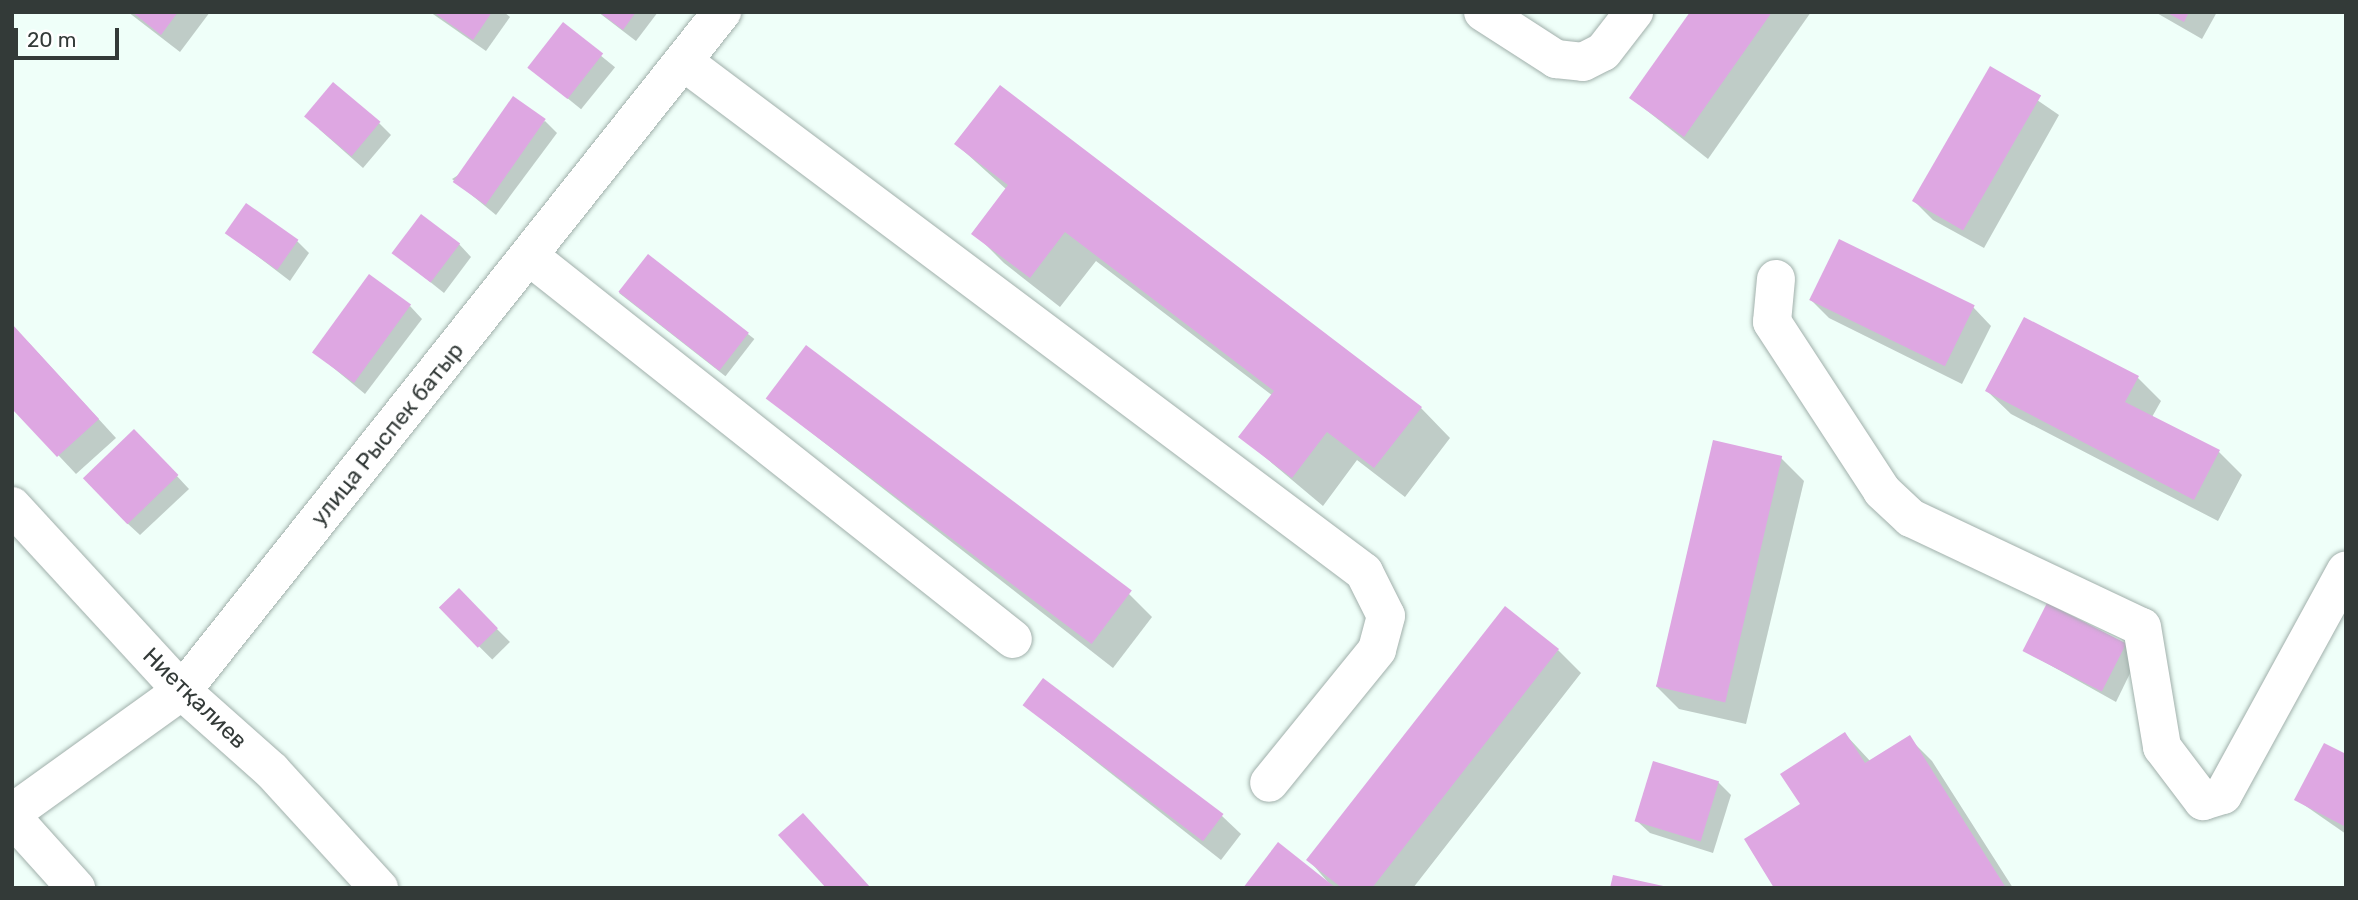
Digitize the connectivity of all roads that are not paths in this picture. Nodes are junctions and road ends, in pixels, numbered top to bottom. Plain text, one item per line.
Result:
1 (722, 12) edge
2 (1483, 12) edge
3 (1634, 12) edge
4 (684, 62) junction
5 (529, 256) junction
6 (1776, 279) dead end
7 (12, 506) edge
8 (2346, 570) edge
9 (1013, 639) dead end
10 (182, 691) junction
11 (1269, 783) dead end
12 (12, 815) edge
13 (76, 888) edge
14 (379, 888) edge

1 - 4 street, улица Рыспек батыр
2 - 3 street
4 - 5 street, улица Рыспек батыр
4 - 11 street
5 - 9 street
5 - 10 street, улица Рыспек батыр
6 - 8 street
7 - 10 street, Ниетқалиев
10 - 12 street, улица Рыспек батыр
10 - 14 street, Ниетқалиев
12 - 13 street

